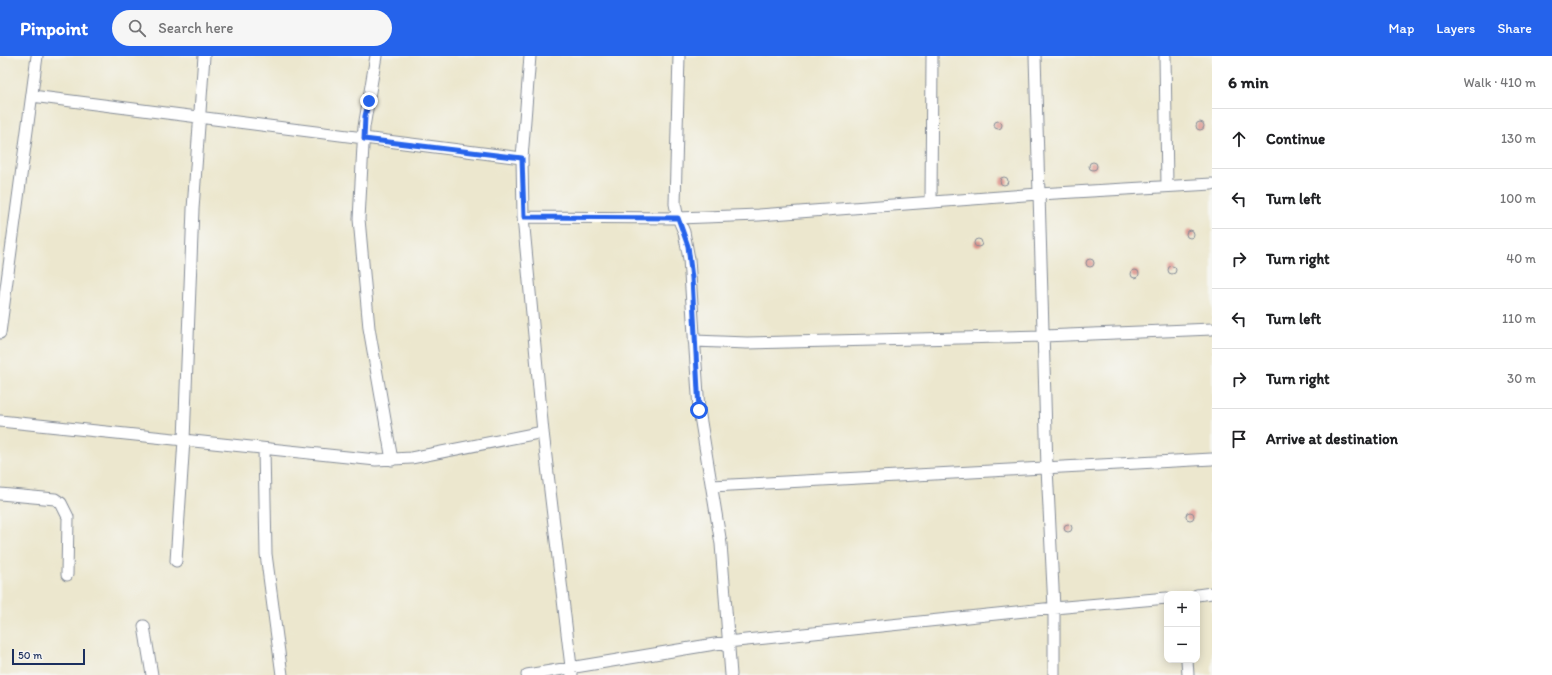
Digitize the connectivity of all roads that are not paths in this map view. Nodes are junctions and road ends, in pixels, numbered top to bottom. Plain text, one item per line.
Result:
1 (37, 56) edge
2 (204, 56) edge
3 (376, 56) edge
4 (530, 56) edge
5 (679, 56) edge
6 (932, 56) edge
7 (1035, 56) edge
8 (1165, 56) edge
9 (32, 96) junction
10 (201, 118) junction
11 (364, 139) junction
12 (522, 158) junction
13 (1212, 184) edge
14 (1167, 186) junction
15 (1039, 194) junction
16 (931, 202) junction
17 (524, 217) junction
18 (678, 218) junction
19 (1212, 329) edge
20 (0, 333) edge
21 (1044, 336) junction
22 (694, 341) junction
23 (0, 421) edge
24 (543, 432) junction
25 (184, 440) junction
26 (264, 448) junction
27 (1212, 459) edge
28 (392, 460) junction
29 (1047, 468) junction
30 (712, 486) junction
31 (0, 494) edge
32 (176, 561) dead end
33 (67, 575) dead end
34 (1212, 593) edge
35 (1200, 595) edge
36 (1164, 598) edge
37 (1054, 608) junction
38 (144, 626) dead end
39 (728, 642) junction
40 (1187, 663) edge
41 (572, 671) edge
42 (152, 675) edge
43 (282, 675) edge
44 (527, 675) edge
45 (731, 675) edge
46 (1054, 675) edge
47 (1188, 675) edge

1 - 9 street
2 - 10 street
3 - 11 street
4 - 12 street
5 - 18 street
6 - 16 street
7 - 15 street
8 - 14 street
9 - 10 street
9 - 20 street
10 - 11 street
10 - 25 street
11 - 12 street
11 - 28 street
12 - 17 street
13 - 14 street
14 - 15 street
15 - 16 street
15 - 21 street
16 - 18 street
17 - 18 street
17 - 24 street
18 - 22 street
19 - 21 street
21 - 22 street
21 - 29 street
22 - 30 street
23 - 25 street
24 - 28 street
24 - 41 street
25 - 26 street
25 - 32 street
26 - 28 street
26 - 43 street
27 - 29 street
29 - 30 street
29 - 37 street
30 - 39 street
31 - 33 street
34 - 35 street
36 - 37 street
37 - 39 street
37 - 46 street
38 - 42 street
39 - 41 street
39 - 45 street
40 - 47 street
41 - 44 street

